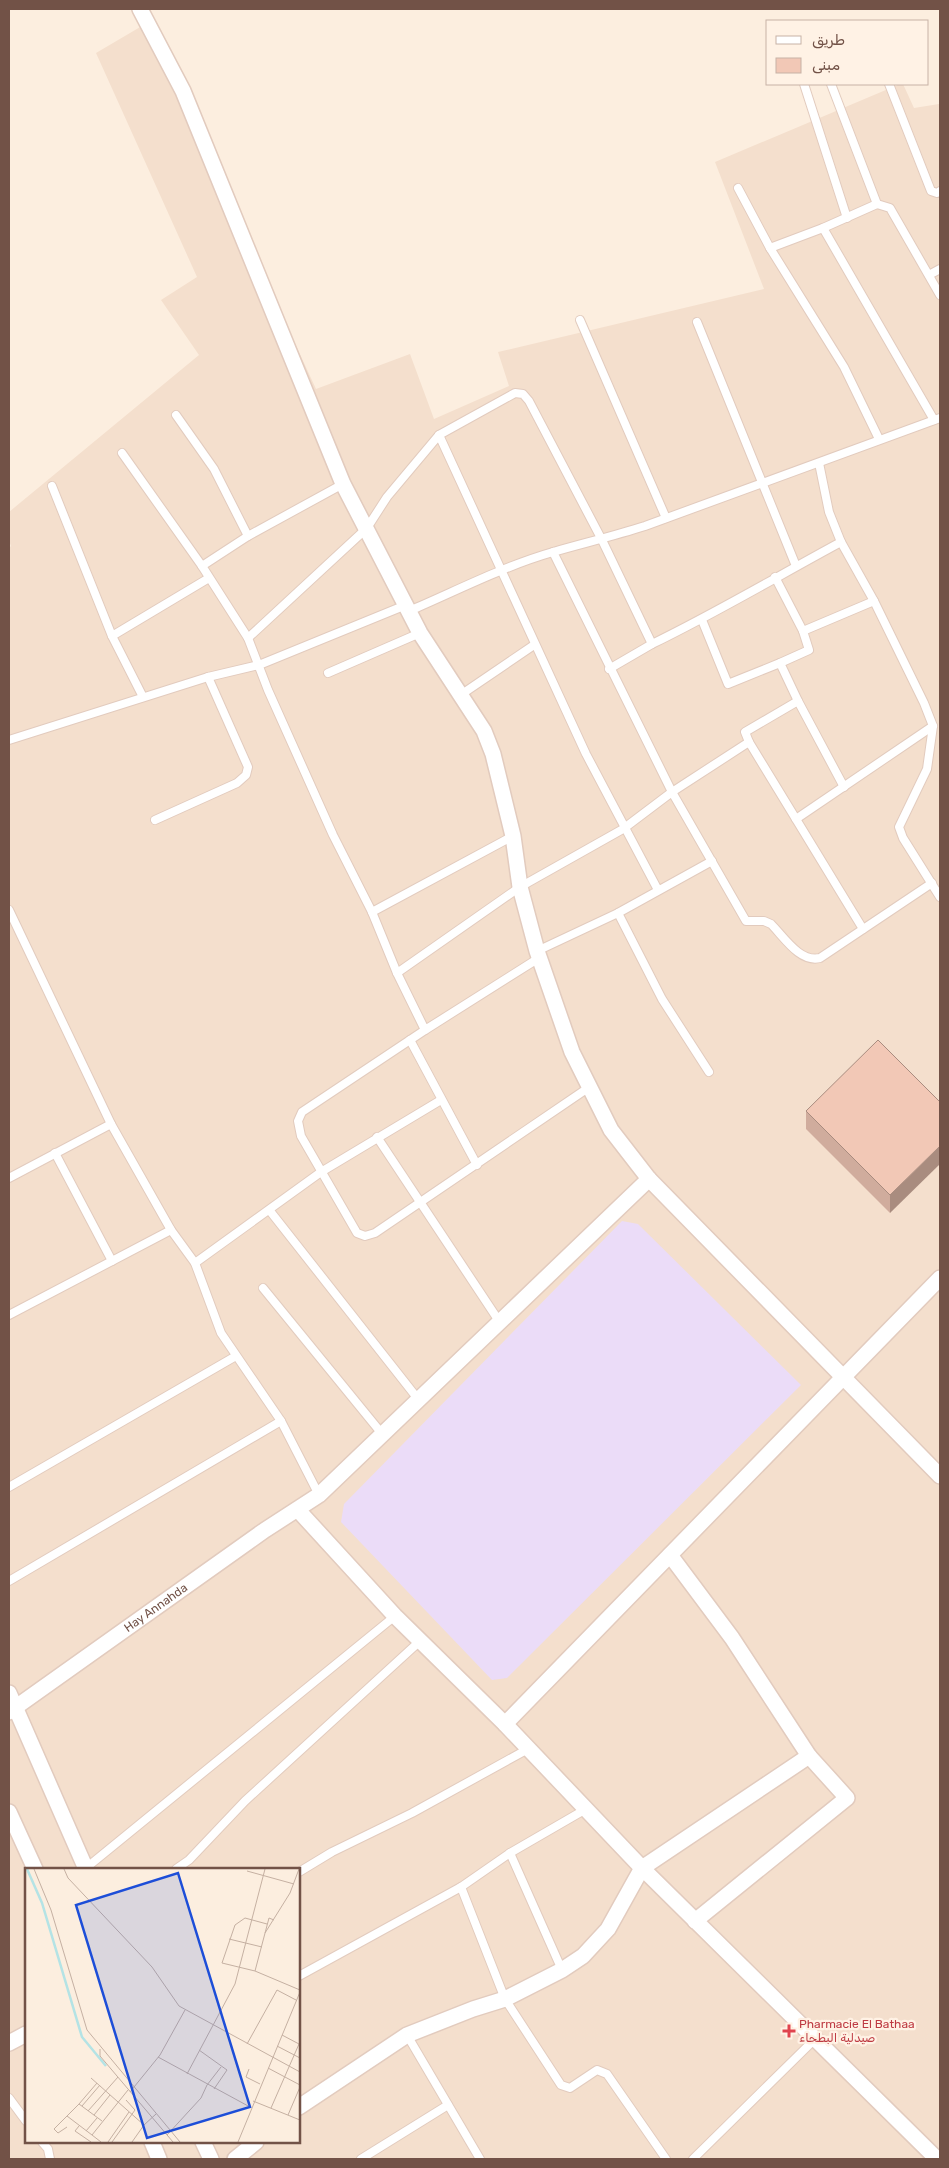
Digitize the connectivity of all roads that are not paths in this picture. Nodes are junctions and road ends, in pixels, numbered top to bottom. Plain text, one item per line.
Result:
1 (140, 9) edge
2 (804, 85) edge
3 (830, 85) edge
4 (889, 85) edge
5 (738, 188) dead end
6 (940, 191) edge
7 (878, 204) junction
8 (848, 218) junction
9 (823, 228) junction
10 (770, 248) junction
11 (940, 269) edge
12 (929, 276) junction
13 (940, 296) edge
14 (580, 320) dead end
15 (698, 322) dead end
16 (176, 416) dead end
17 (937, 419) edge
18 (438, 435) junction
19 (879, 439) junction
20 (122, 453) dead end
21 (819, 463) junction
22 (343, 484) junction
23 (762, 485) junction
24 (52, 486) dead end
25 (666, 518) junction
26 (367, 528) junction
27 (248, 536) junction
28 (602, 540) junction
29 (841, 542) junction
30 (553, 552) junction
31 (202, 566) junction
32 (796, 566) junction
33 (501, 571) junction
34 (775, 577) junction
35 (209, 578) junction
36 (874, 601) junction
37 (408, 608) junction
38 (702, 620) junction
39 (803, 631) junction
40 (420, 633) junction
41 (112, 636) junction
42 (248, 638) junction
43 (652, 644) junction
44 (534, 645) junction
45 (780, 663) junction
46 (259, 665) junction
47 (609, 669) junction
48 (328, 673) dead end
49 (208, 677) junction
50 (462, 694) junction
51 (143, 697) junction
52 (798, 701) junction
53 (933, 726) junction
54 (9, 740) edge
55 (749, 742) junction
56 (844, 788) junction
57 (672, 792) junction
58 (796, 819) junction
59 (155, 820) dead end
60 (624, 829) junction
61 (513, 836) junction
62 (712, 861) junction
63 (932, 883) junction
64 (520, 887) junction
65 (658, 890) junction
66 (940, 897) edge
67 (9, 910) edge
68 (372, 912) junction
69 (618, 913) junction
70 (863, 929) junction
71 (538, 954) junction
72 (397, 973) junction
73 (425, 1030) junction
74 (410, 1040) junction
75 (709, 1072) dead end
76 (588, 1088) junction
77 (441, 1100) junction
78 (111, 1124) junction
79 (376, 1137) junction
80 (55, 1153) junction
81 (477, 1165) junction
82 (321, 1172) junction
83 (9, 1178) edge
84 (649, 1178) junction
85 (420, 1202) junction
86 (270, 1211) junction
87 (172, 1230) junction
88 (112, 1260) junction
89 (195, 1263) junction
90 (940, 1278) edge
91 (263, 1288) dead end
92 (9, 1315) edge
93 (499, 1320) junction
94 (236, 1356) junction
95 (843, 1378) junction
96 (418, 1399) junction
97 (281, 1421) junction
98 (383, 1435) junction
99 (940, 1476) edge
100 (9, 1487) edge
101 (319, 1495) junction
102 (298, 1510) junction
103 (670, 1555) junction
104 (9, 1581) edge
105 (395, 1616) junction
106 (420, 1641) junction
107 (9, 1693) edge
108 (12, 1710) edge
109 (505, 1724) junction
110 (528, 1749) junction
111 (809, 1756) junction
112 (586, 1809) junction
113 (9, 1812) edge
114 (510, 1854) junction
115 (35, 1868) edge
116 (86, 1868) edge
117 (177, 1868) edge
118 (642, 1868) junction
119 (300, 1871) edge
120 (460, 1886) junction
121 (695, 1921) junction
122 (562, 1970) junction
123 (300, 1975) edge
124 (505, 1999) junction
125 (25, 2035) edge
126 (407, 2035) junction
127 (816, 2039) junction
128 (9, 2043) edge
129 (9, 2098) edge
130 (448, 2105) junction
131 (300, 2106) edge
132 (25, 2120) edge
133 (43, 2143) edge
134 (152, 2143) edge
135 (203, 2143) edge
136 (255, 2143) edge
137 (50, 2159) edge
138 (159, 2159) edge
139 (211, 2159) edge
140 (235, 2159) edge
141 (361, 2159) edge
142 (480, 2159) edge
143 (666, 2159) edge
144 (693, 2159) edge
145 (937, 2159) edge

1 - 22 street
2 - 8 lane
3 - 7 lane
4 - 6 lane
5 - 10 lane
7 - 8 lane
7 - 12 lane
8 - 9 lane
9 - 10 lane
9 - 17 lane
10 - 19 lane
11 - 12 lane
12 - 13 lane
14 - 25 lane
15 - 23 lane
16 - 27 lane
17 - 19 lane
18 - 26 lane
18 - 28 lane
18 - 33 lane
19 - 21 lane
20 - 31 lane
21 - 23 lane
21 - 29 lane
22 - 26 street
22 - 27 lane
23 - 25 lane
23 - 32 lane
24 - 41 lane
25 - 28 lane
26 - 37 street
26 - 42 lane
27 - 31 lane
28 - 30 lane
28 - 43 lane
29 - 32 lane
29 - 36 lane
30 - 33 lane
30 - 47 lane
31 - 35 lane
32 - 34 lane
33 - 37 lane
33 - 44 lane
34 - 38 lane
34 - 39 lane
35 - 41 lane
35 - 42 lane
36 - 39 lane
36 - 53 lane
37 - 40 street
37 - 46 lane
38 - 43 lane
38 - 45 lane
39 - 45 lane
40 - 48 lane
40 - 50 street
41 - 51 lane
42 - 46 lane
43 - 47 lane
44 - 50 lane
44 - 60 lane
45 - 52 lane
46 - 49 lane
46 - 68 lane
47 - 57 lane
49 - 51 lane
49 - 59 lane
50 - 61 street
51 - 54 lane
52 - 55 lane
52 - 56 lane
53 - 56 lane
53 - 63 lane
55 - 57 lane
55 - 58 lane
56 - 58 lane
57 - 60 lane
57 - 62 lane
58 - 70 lane
60 - 64 lane
60 - 65 lane
61 - 64 street
61 - 68 lane
62 - 65 lane
62 - 70 lane
63 - 66 lane
63 - 70 lane
64 - 71 street
64 - 72 lane
65 - 69 lane
67 - 78 lane
68 - 72 lane
69 - 71 lane
69 - 75 lane
71 - 73 lane
71 - 76 street
72 - 73 lane
73 - 74 lane
74 - 77 lane
74 - 82 lane
76 - 81 lane
76 - 84 street
77 - 79 lane
77 - 81 lane
78 - 80 lane
78 - 87 lane
79 - 82 lane
79 - 85 lane
80 - 83 lane
80 - 88 lane
81 - 85 lane
82 - 85 lane
82 - 86 lane
84 - 93 street, Hay Annahda
84 - 95 street
85 - 93 lane
86 - 89 lane
86 - 96 lane
87 - 88 lane
87 - 89 lane
88 - 92 lane
89 - 94 lane
90 - 95 street
91 - 98 lane
93 - 96 street, Hay Annahda
94 - 97 lane
94 - 100 lane
95 - 99 street
95 - 103 street
96 - 98 street, Hay Annahda
97 - 101 lane
97 - 104 lane
98 - 101 street, Hay Annahda
101 - 102 street, Hay Annahda
102 - 105 street
102 - 108 street, Hay Annahda
103 - 109 street
103 - 111 street
105 - 106 street
105 - 116 lane
106 - 109 street
106 - 117 lane
107 - 108 street
108 - 116 street
109 - 110 street
110 - 112 street
110 - 119 lane
111 - 118 street
111 - 121 street
112 - 114 lane
112 - 118 street
113 - 115 street
114 - 120 lane
114 - 122 lane
118 - 121 street
118 - 122 street
120 - 123 lane
120 - 124 lane
121 - 127 street
122 - 124 street
124 - 126 street
124 - 143 lane
125 - 128 street
126 - 130 lane
126 - 131 street
127 - 144 lane
127 - 145 street
129 - 132 lane
130 - 141 lane
130 - 142 lane
133 - 137 lane
134 - 138 street
135 - 139 street
136 - 140 street

